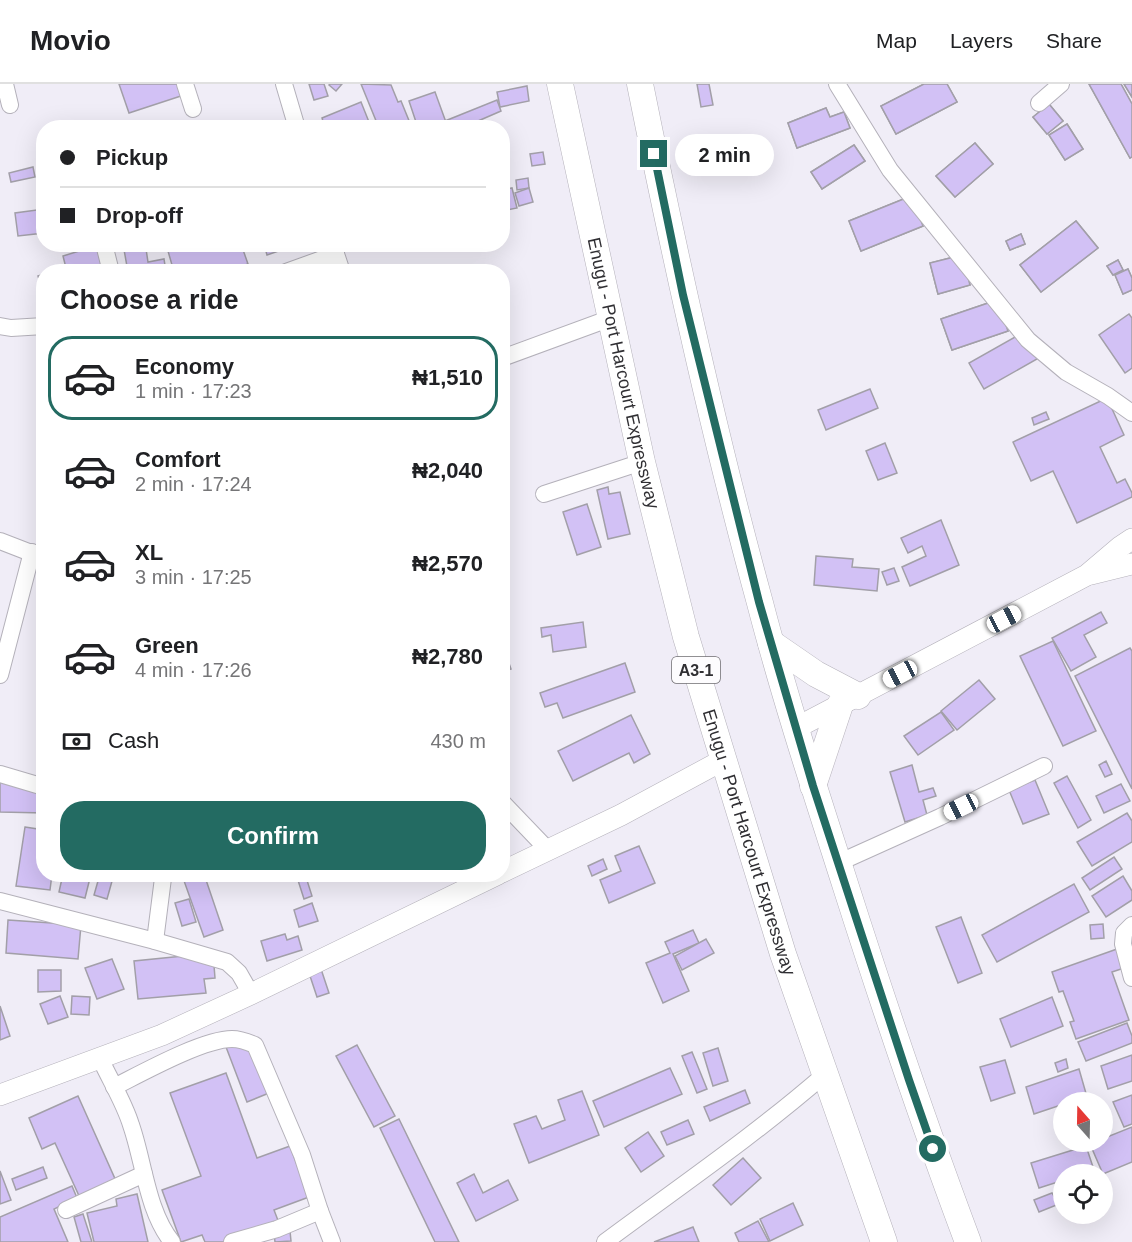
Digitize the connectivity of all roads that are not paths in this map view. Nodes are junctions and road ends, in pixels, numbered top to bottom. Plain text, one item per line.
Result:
1 (6, 84) edge
2 (186, 84) edge
3 (284, 84) edge
4 (560, 84) edge
5 (640, 84) edge
6 (837, 84) edge
7 (1061, 84) edge
8 (1039, 103) dead end
9 (10, 105) dead end
10 (193, 109) dead end
11 (295, 120) edge
12 (328, 252) edge
13 (303, 264) edge
14 (611, 318) junction
15 (0, 326) edge
16 (36, 326) edge
17 (510, 355) edge
18 (1132, 413) edge
19 (642, 462) junction
20 (544, 494) dead end
21 (1132, 539) edge
22 (0, 541) edge
23 (36, 554) edge
24 (36, 561) edge
25 (1132, 564) edge
26 (1087, 575) junction
27 (771, 643) junction
28 (0, 675) edge
29 (849, 701) junction
30 (796, 728) junction
31 (723, 760) junction
32 (1044, 766) dead end
33 (0, 774) edge
34 (36, 785) edge
35 (813, 786) junction
36 (510, 810) edge
37 (548, 849) junction
38 (838, 863) junction
39 (510, 868) edge
40 (162, 882) edge
41 (482, 882) edge
42 (0, 901) edge
43 (1132, 925) edge
44 (155, 941) junction
45 (1132, 978) edge
46 (251, 994) junction
47 (100, 1058) junction
48 (824, 1075) junction
49 (114, 1087) junction
50 (0, 1095) edge
51 (144, 1173) junction
52 (66, 1210) dead end
53 (320, 1211) junction
54 (172, 1242) edge
55 (232, 1242) edge
56 (332, 1242) edge
57 (605, 1242) edge
58 (884, 1242) edge
59 (968, 1242) edge

1 - 9 street
2 - 10 street
3 - 11 street
4 - 14 highway, Enugu - Port Harcourt Expressway / A3-1
5 - 27 highway
6 - 18 street
7 - 8 street
12 - 13 street
14 - 17 street
14 - 19 highway, Enugu - Port Harcourt Expressway / A3-1
15 - 16 street
19 - 20 street
19 - 31 highway, Enugu - Port Harcourt Expressway / A3-1
21 - 26 main road
22 - 23 street
24 - 28 street
25 - 26 main road
26 - 29 main road
27 - 29 highway
27 - 30 highway
29 - 30 main road
29 - 35 highway
30 - 35 highway
31 - 37 main road
31 - 48 highway, Enugu - Port Harcourt Expressway / A3-1
32 - 38 street
33 - 34 street
35 - 38 highway
36 - 37 street
37 - 39 main road
38 - 59 highway
40 - 44 street
41 - 46 main road
42 - 44 street
43 - 45 street
44 - 46 street
46 - 47 main road
47 - 49 street
47 - 50 main road
48 - 57 street
48 - 58 highway, Enugu - Port Harcourt Expressway / A3-1
49 - 51 street
49 - 53 street
51 - 52 street
51 - 54 street
53 - 55 street
53 - 56 street

